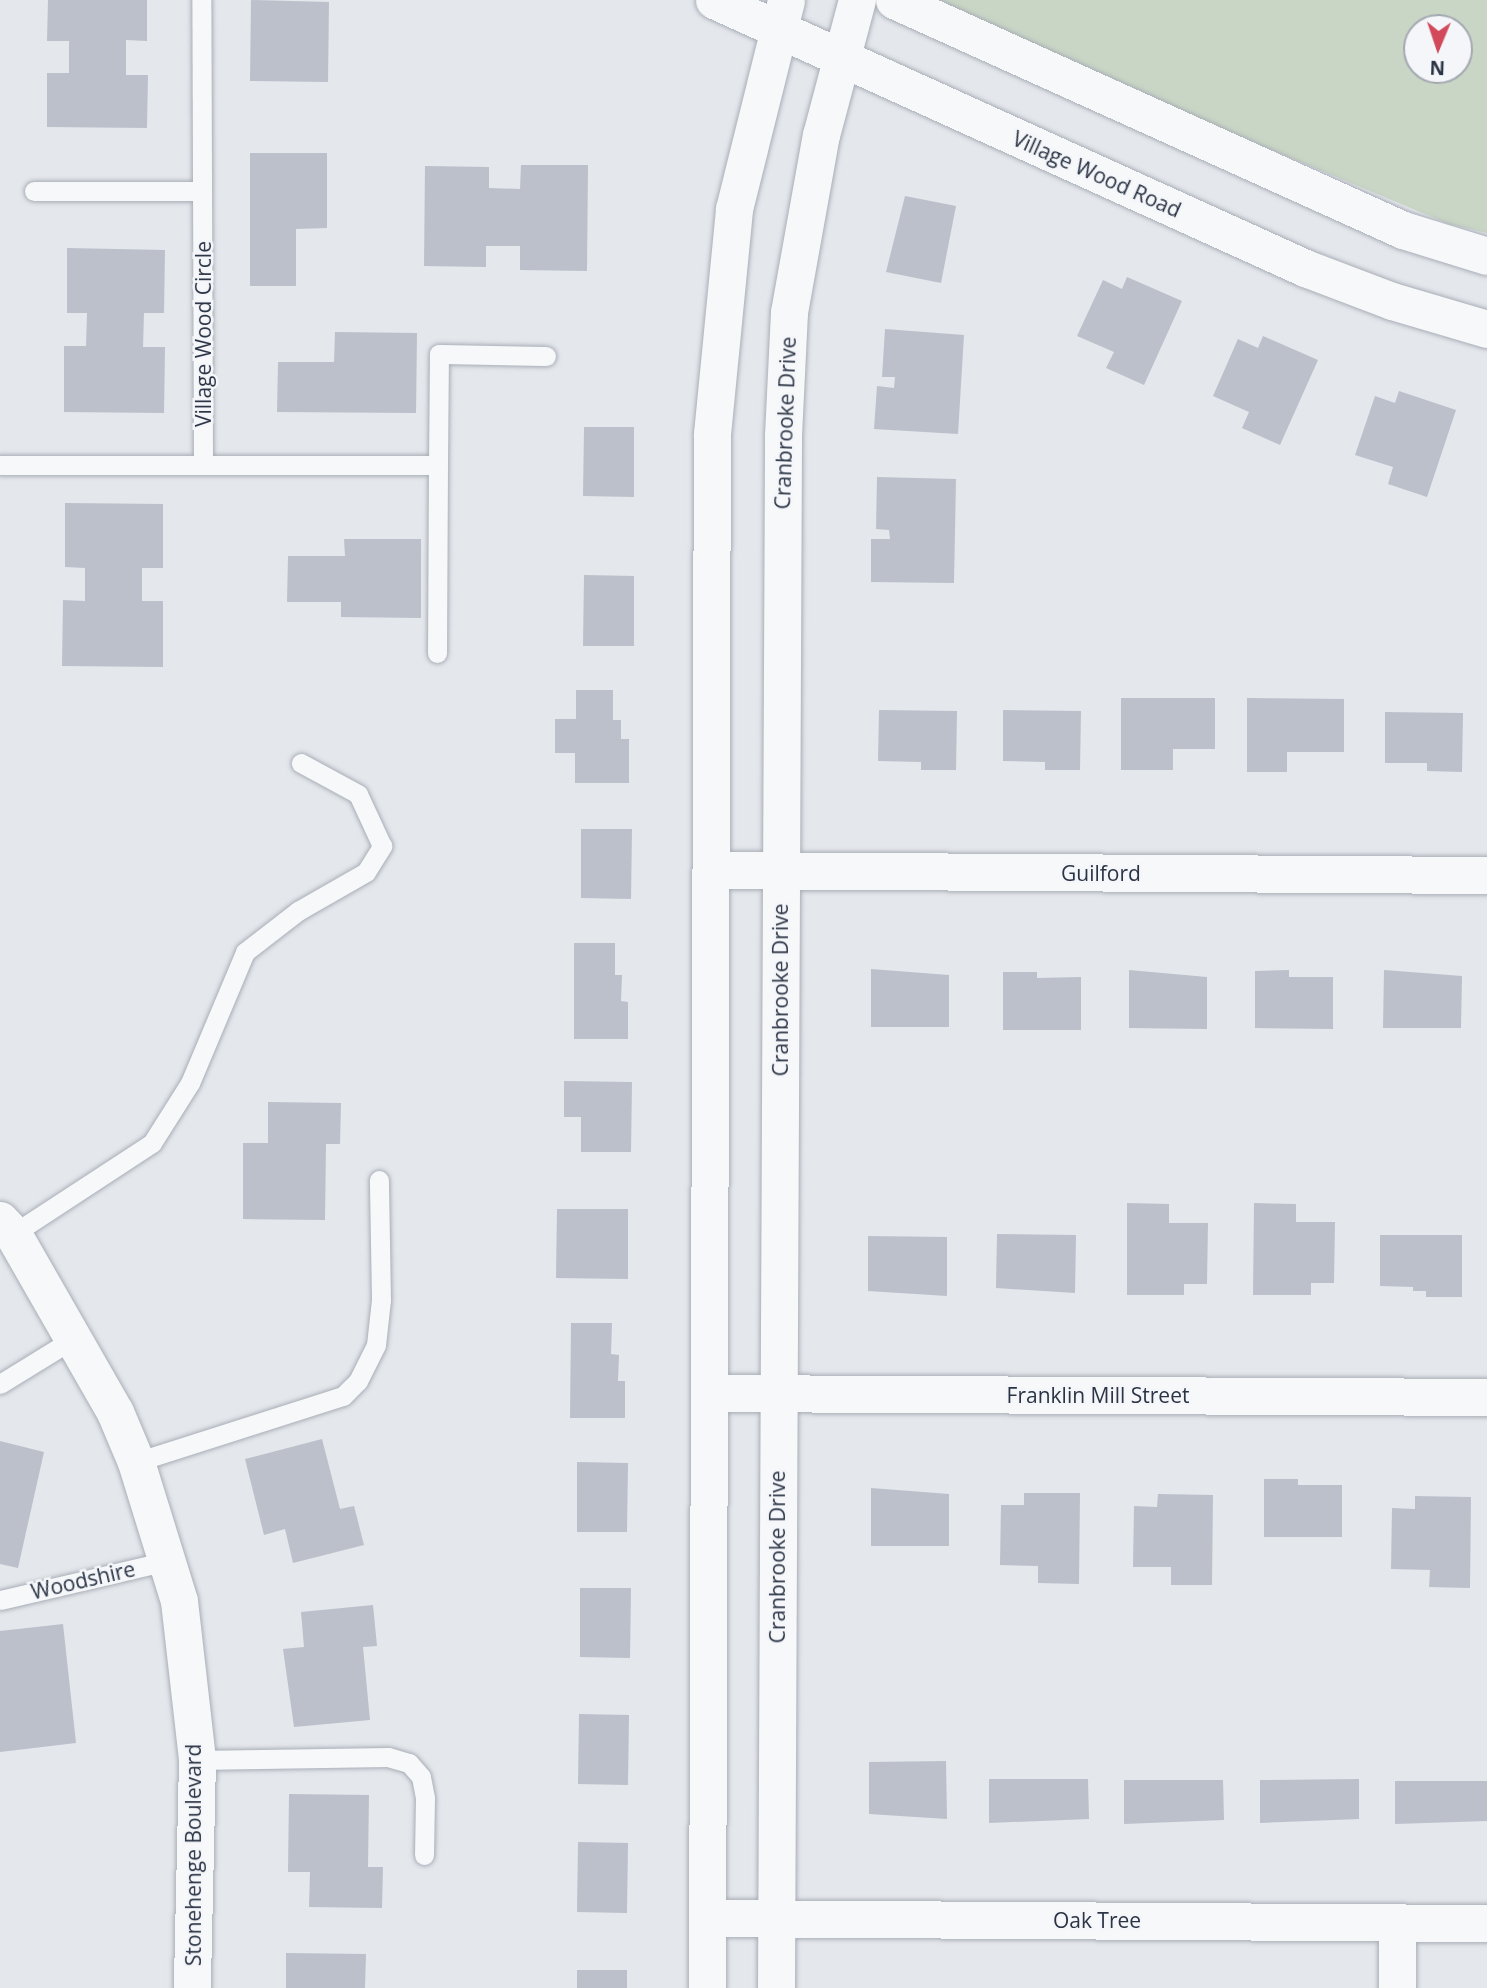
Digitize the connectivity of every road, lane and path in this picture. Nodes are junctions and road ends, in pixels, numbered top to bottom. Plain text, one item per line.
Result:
1 (201, 0) edge
2 (714, 0) edge
3 (857, 0) edge
4 (894, 0) edge
5 (782, 15) edge
6 (839, 56) junction
7 (34, 191) dead end
8 (202, 191) junction
9 (1487, 256) edge
10 (1487, 329) edge
11 (546, 356) dead end
12 (0, 465) edge
13 (203, 465) junction
14 (438, 465) junction
15 (437, 653) dead end
16 (301, 763) dead end
17 (714, 870) junction
18 (781, 870) junction
19 (1487, 875) edge
20 (379, 1180) dead end
21 (6, 1227) edge
22 (73, 1339) junction
23 (0, 1384) edge
24 (710, 1393) junction
25 (778, 1393) junction
26 (1487, 1396) edge
27 (136, 1462) junction
28 (167, 1561) junction
29 (0, 1600) edge
30 (197, 1760) junction
31 (424, 1855) dead end
32 (776, 1917) junction
33 (707, 1918) junction
34 (1397, 1922) junction
35 (1487, 1923) edge
36 (192, 1988) edge
37 (707, 1988) edge
38 (776, 1988) edge
39 (1397, 1988) edge

1 - 8 lane, Village Wood Circle
2 - 5 street, Village Wood Road
3 - 6 street, Cranbrooke Drive
4 - 9 street
5 - 6 street, Village Wood Road
5 - 17 street
6 - 10 street, Village Wood Road
6 - 18 street, Cranbrooke Drive
7 - 8 lane
8 - 13 lane, Village Wood Circle
11 - 14 lane
12 - 13 lane
13 - 14 lane
14 - 15 lane
16 - 21 lane
17 - 18 street, Guilford
17 - 24 street
18 - 19 street, Guilford
18 - 25 street, Cranbrooke Drive
20 - 27 lane
21 - 22 street, Stonehenge Boulevard
22 - 23 lane
22 - 27 street, Stonehenge Boulevard
24 - 25 street, Franklin Mill Street
24 - 33 street
25 - 26 street, Franklin Mill Street
25 - 32 street, Cranbrooke Drive
27 - 28 street, Stonehenge Boulevard
28 - 29 lane, Woodshire
28 - 30 street, Stonehenge Boulevard
30 - 31 lane
30 - 36 street, Stonehenge Boulevard
32 - 33 street, Oak Tree
32 - 34 street, Oak Tree
32 - 38 street, Cranbrooke Drive
33 - 37 street
34 - 35 street, Oak Tree
34 - 39 street

